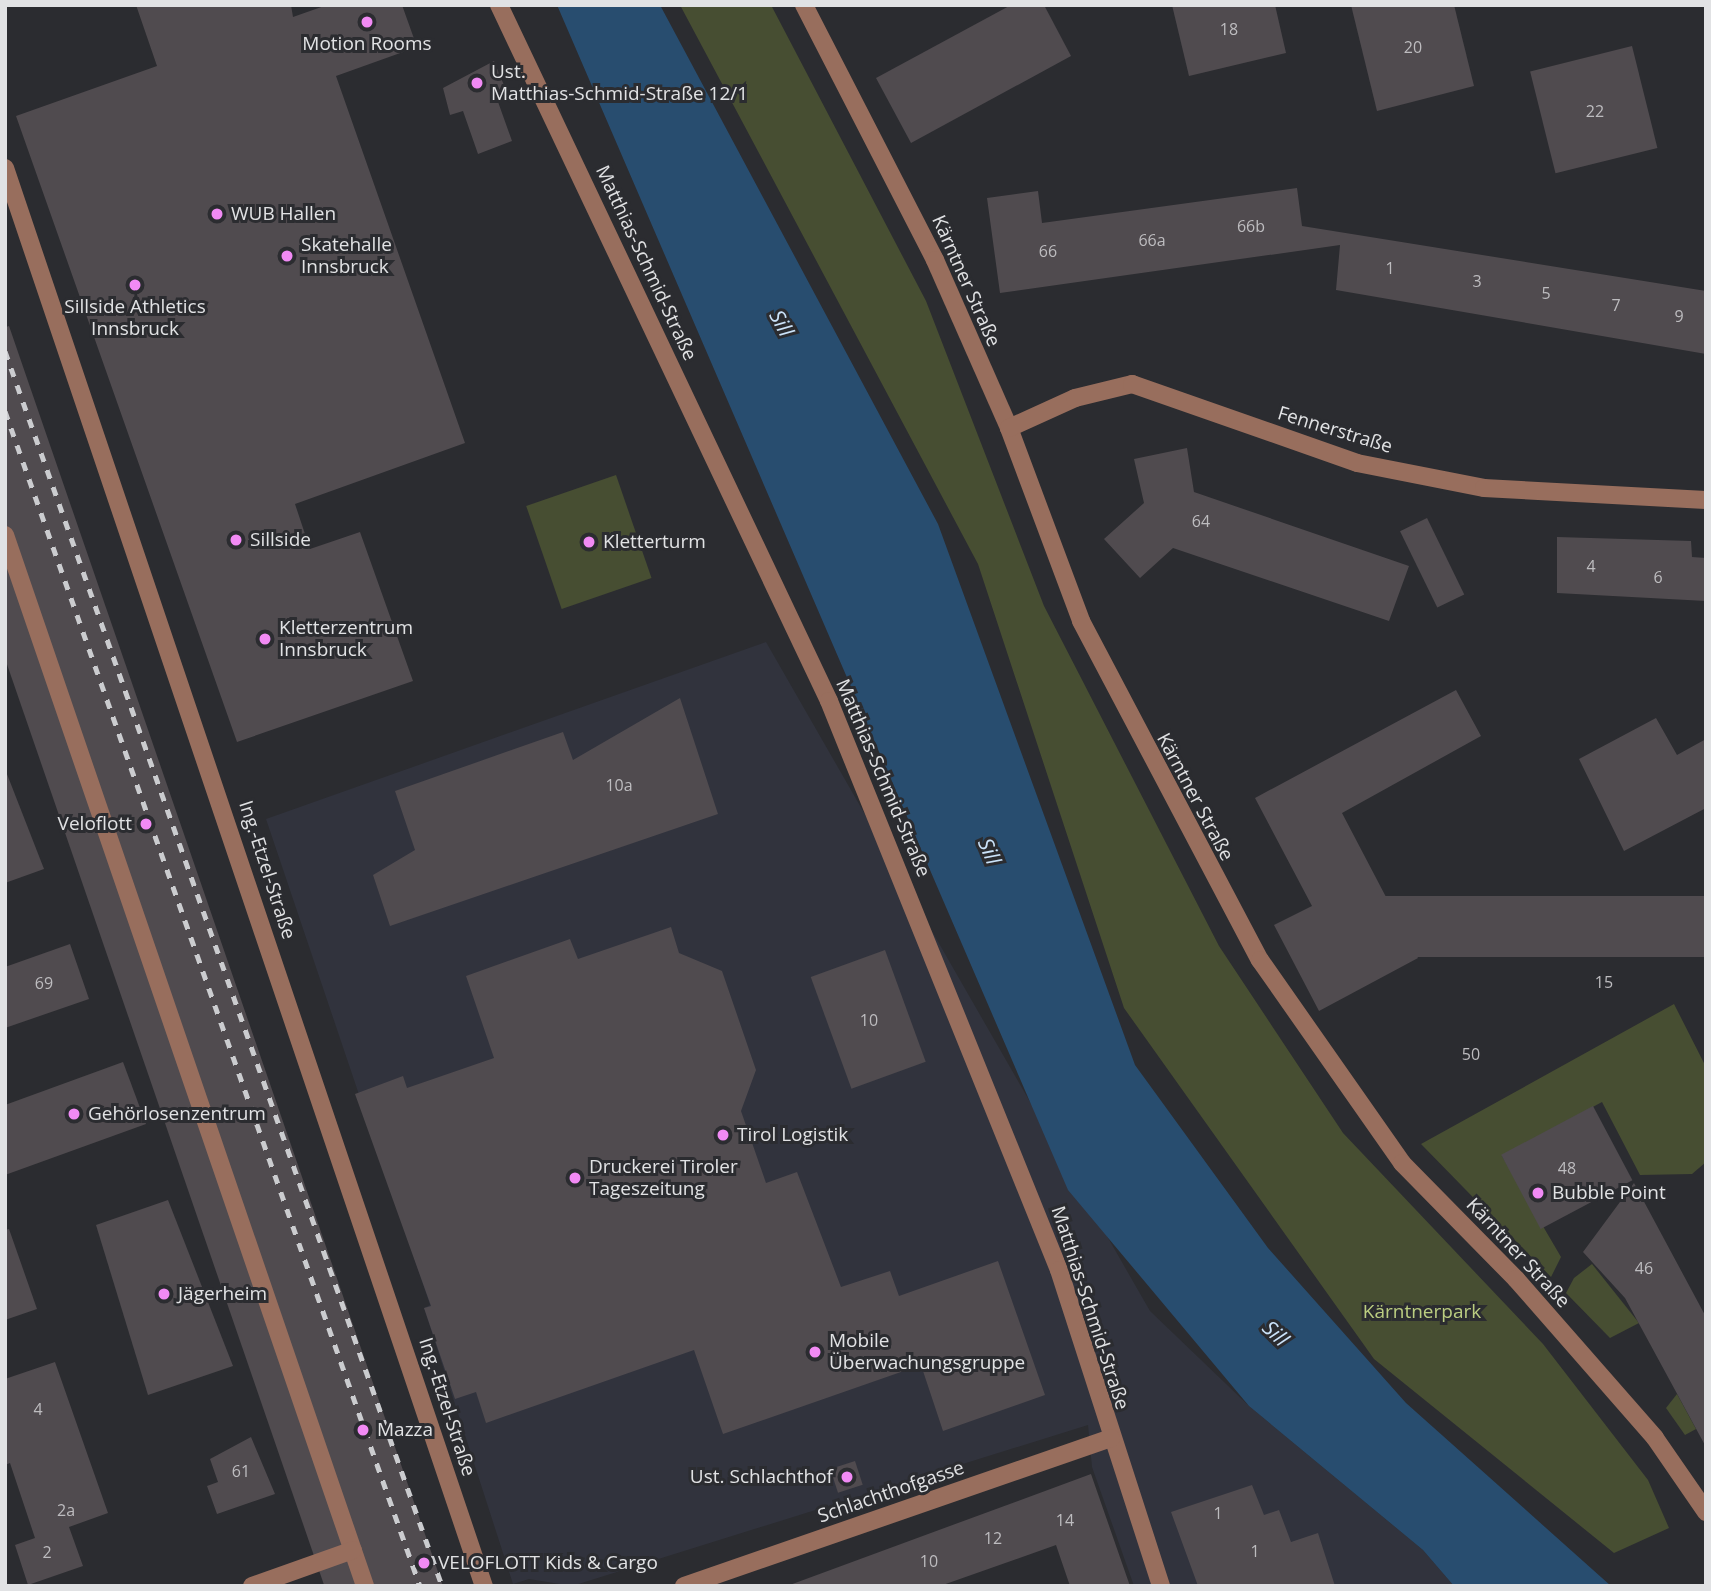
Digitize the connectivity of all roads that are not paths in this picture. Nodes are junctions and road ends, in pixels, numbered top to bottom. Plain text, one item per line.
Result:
1 (804, 5) edge
2 (502, 9) edge
3 (5, 168) edge
4 (1009, 428) junction
5 (1706, 500) edge
6 (5, 535) edge
7 (1111, 1438) junction
8 (1706, 1512) edge
9 (353, 1550) junction
10 (252, 1586) edge
11 (365, 1586) edge
12 (484, 1586) edge
13 (684, 1586) edge
14 (1161, 1586) edge

1 - 4 street, Kärntner Straße
2 - 7 street, Matthias-Schmid-Straße
3 - 12 street, Ing.-Etzel-Straße
4 - 5 street, Fennerstraße
4 - 8 street, Kärntner Straße
6 - 9 street
7 - 13 street, Schlachthofgasse
7 - 14 street, Matthias-Schmid-Straße
9 - 10 street
9 - 11 street

